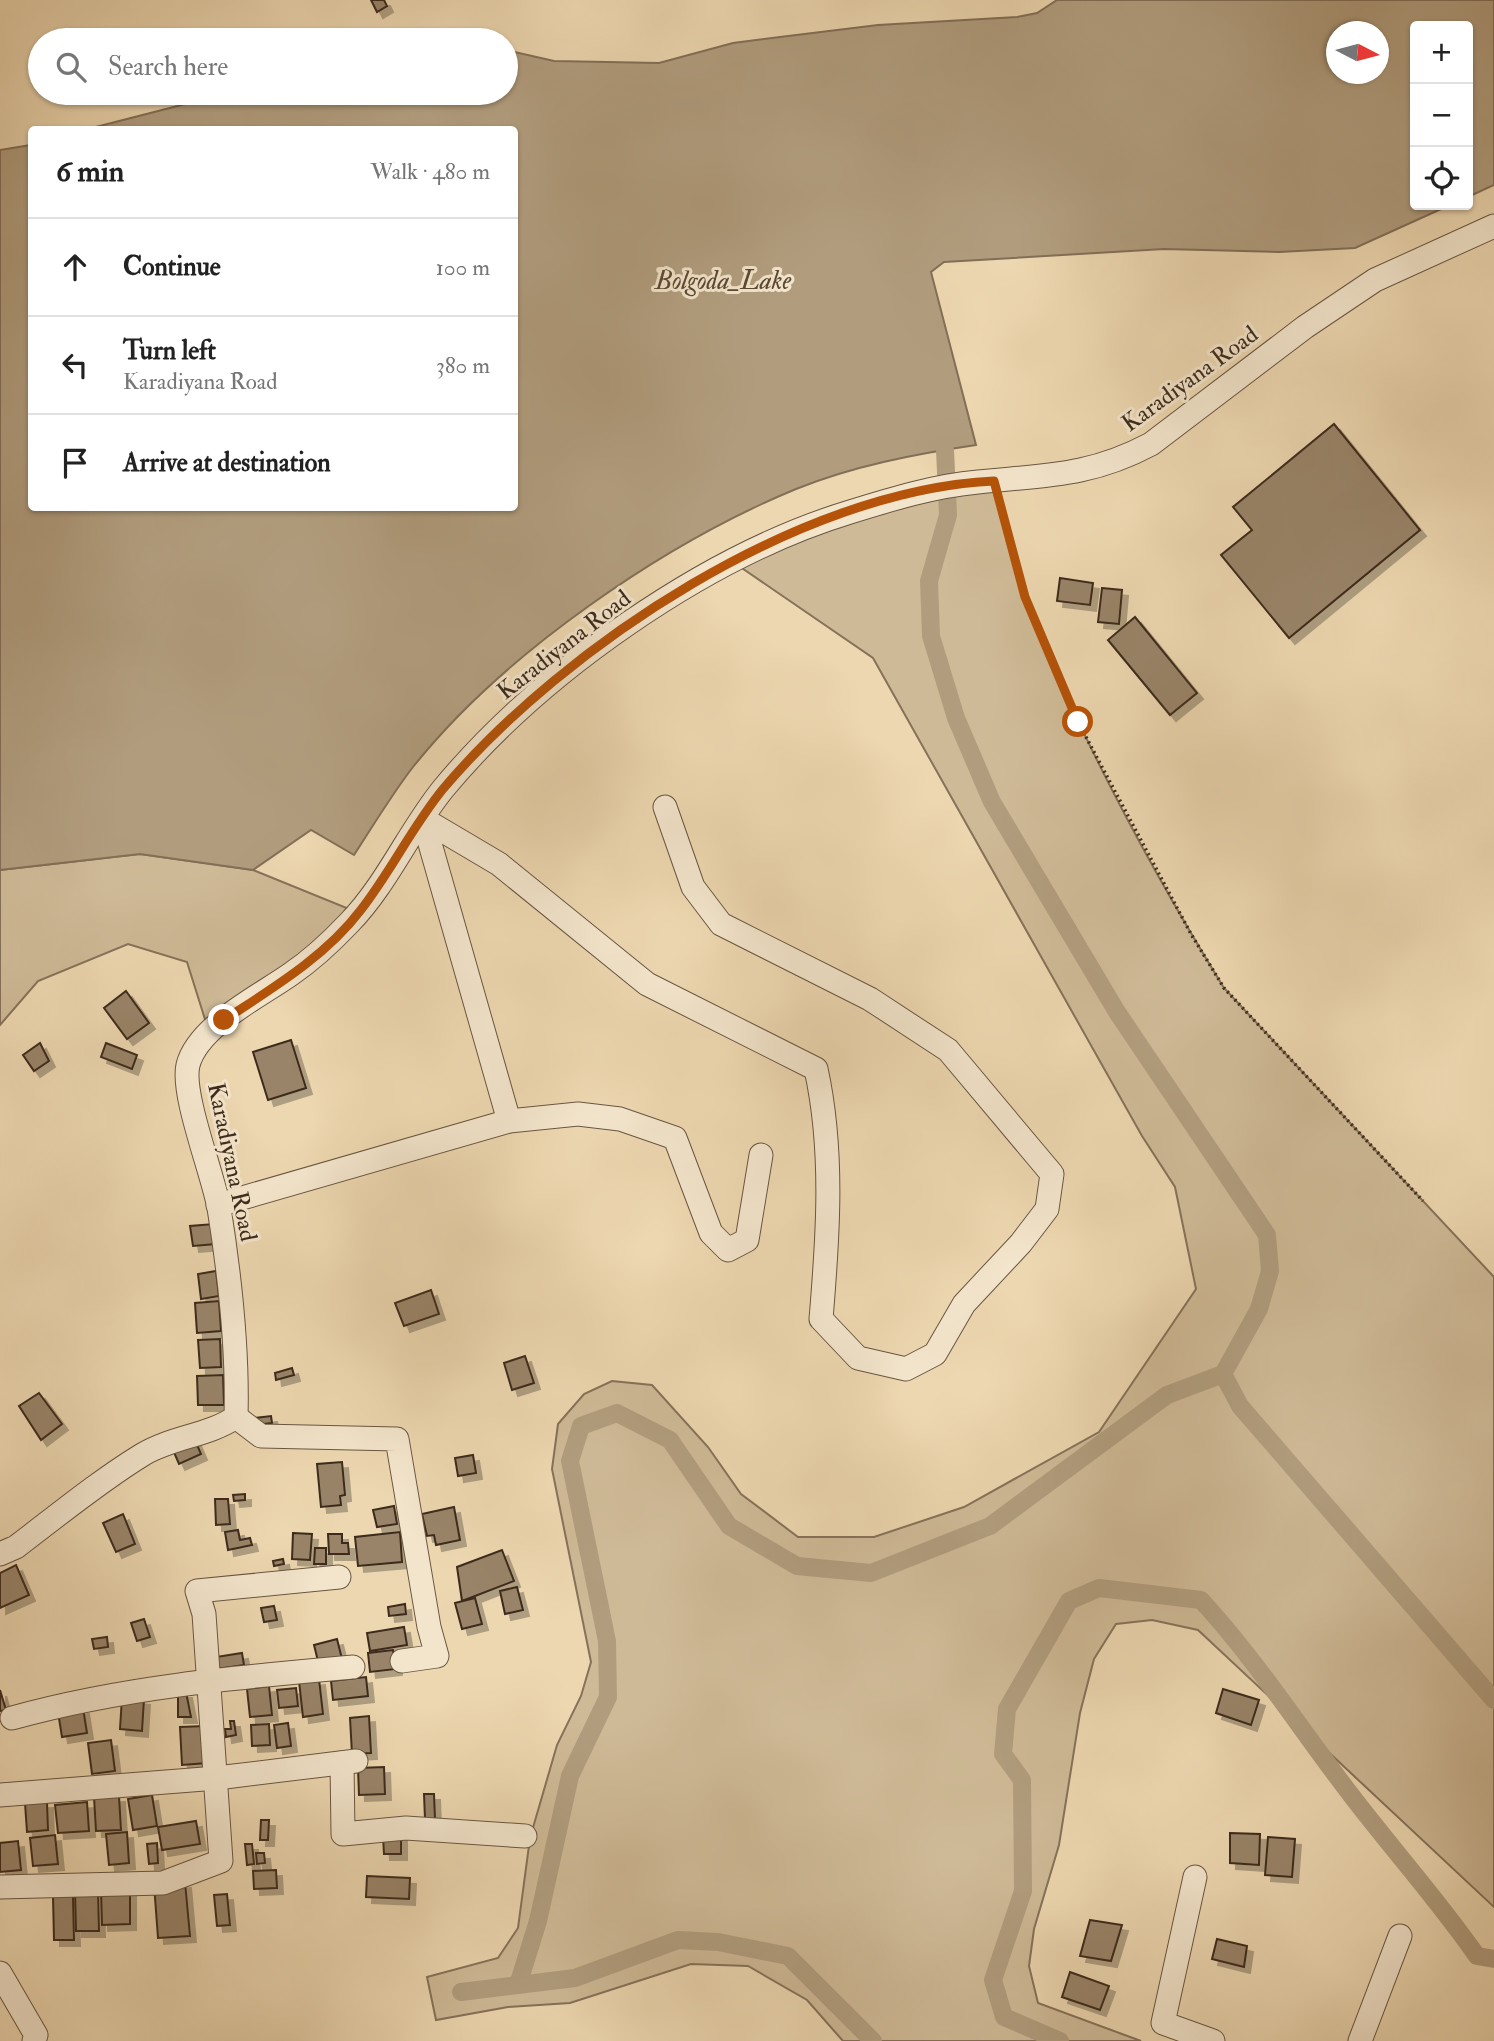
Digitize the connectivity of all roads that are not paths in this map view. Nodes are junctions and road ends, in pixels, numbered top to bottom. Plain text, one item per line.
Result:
1 (1494, 226) edge
2 (665, 807) dead end
3 (423, 819) junction
4 (509, 1121) junction
5 (761, 1155) dead end
6 (218, 1205) junction
7 (236, 1417) junction
8 (0, 1554) edge
9 (339, 1577) dead end
10 (402, 1661) dead end
11 (353, 1667) dead end
12 (209, 1680) junction
13 (12, 1718) dead end
14 (217, 1778) junction
15 (0, 1795) edge
16 (525, 1836) dead end
17 (1195, 1877) dead end
18 (0, 1887) edge
19 (1399, 1936) dead end
20 (0, 1973) edge
21 (34, 2041) edge
22 (1213, 2041) edge
23 (1360, 2041) edge

1 - 3 street, Karadiyana Road
2 - 3 street
3 - 4 street
3 - 6 street, Karadiyana Road
4 - 5 street
4 - 6 street
6 - 7 street, Karadiyana Road
7 - 8 street
7 - 10 street
9 - 12 street
11 - 12 street
12 - 13 street
12 - 14 street
14 - 15 street
14 - 16 street
14 - 18 street
17 - 22 street
19 - 23 street
20 - 21 street

